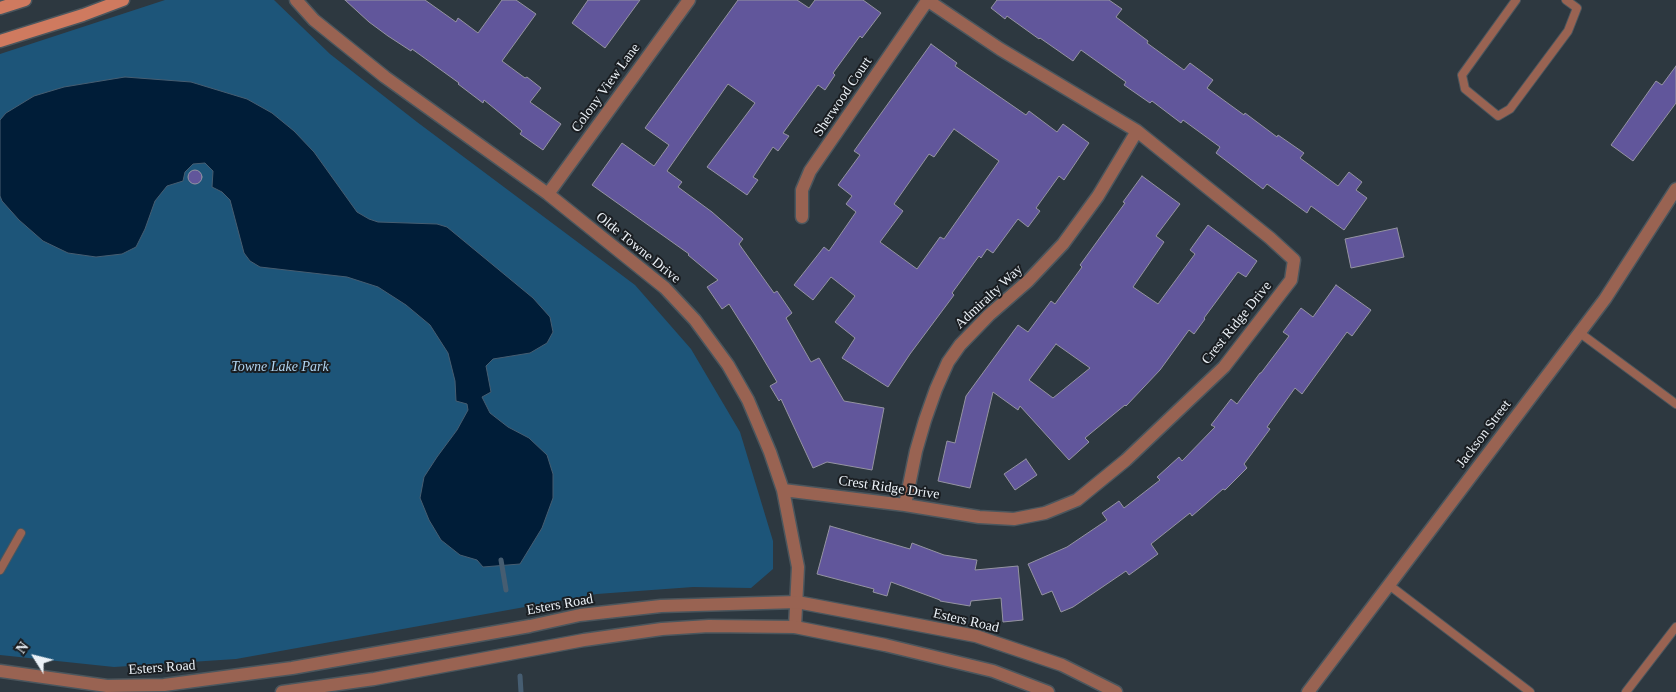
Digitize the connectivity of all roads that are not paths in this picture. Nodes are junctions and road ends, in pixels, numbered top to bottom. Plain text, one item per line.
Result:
1 (25, 0) edge
2 (123, 0) edge
3 (296, 0) edge
4 (689, 0) edge
5 (927, 0) edge
6 (1516, 0) edge
7 (1566, 0) edge
8 (0, 8) edge
9 (0, 41) edge
10 (1137, 131) junction
11 (1676, 189) edge
12 (548, 194) junction
13 (802, 217) dead end
14 (1580, 332) junction
15 (1676, 404) edge
16 (783, 490) junction
17 (905, 505) junction
18 (21, 532) dead end
19 (0, 570) edge
20 (1389, 585) junction
21 (797, 602) junction
22 (795, 627) junction
23 (1676, 627) edge
24 (0, 671) edge
25 (282, 692) edge
26 (1048, 692) edge
27 (1116, 692) edge
28 (1308, 692) edge
29 (1530, 692) edge
30 (1626, 692) edge

1 - 8 main road
2 - 9 main road
3 - 12 street, Olde Towne Drive
4 - 12 street, Colony View Lane
5 - 10 street, Crest Ridge Drive
5 - 13 street, Sherwood Court
6 - 7 lane
10 - 17 street, Admiralty Way
10 - 17 street, Crest Ridge Drive
11 - 14 street, Jackson Street
12 - 16 street, Olde Towne Drive
14 - 15 lane
14 - 20 street, Jackson Street
16 - 17 street, Crest Ridge Drive
16 - 21 street, Olde Towne Drive
18 - 19 lane
20 - 28 street, Jackson Street
20 - 29 lane
21 - 22 street, Olde Towne Drive
21 - 24 street, Esters Road
21 - 27 street, Esters Road
22 - 25 street
22 - 26 street
23 - 30 lane

